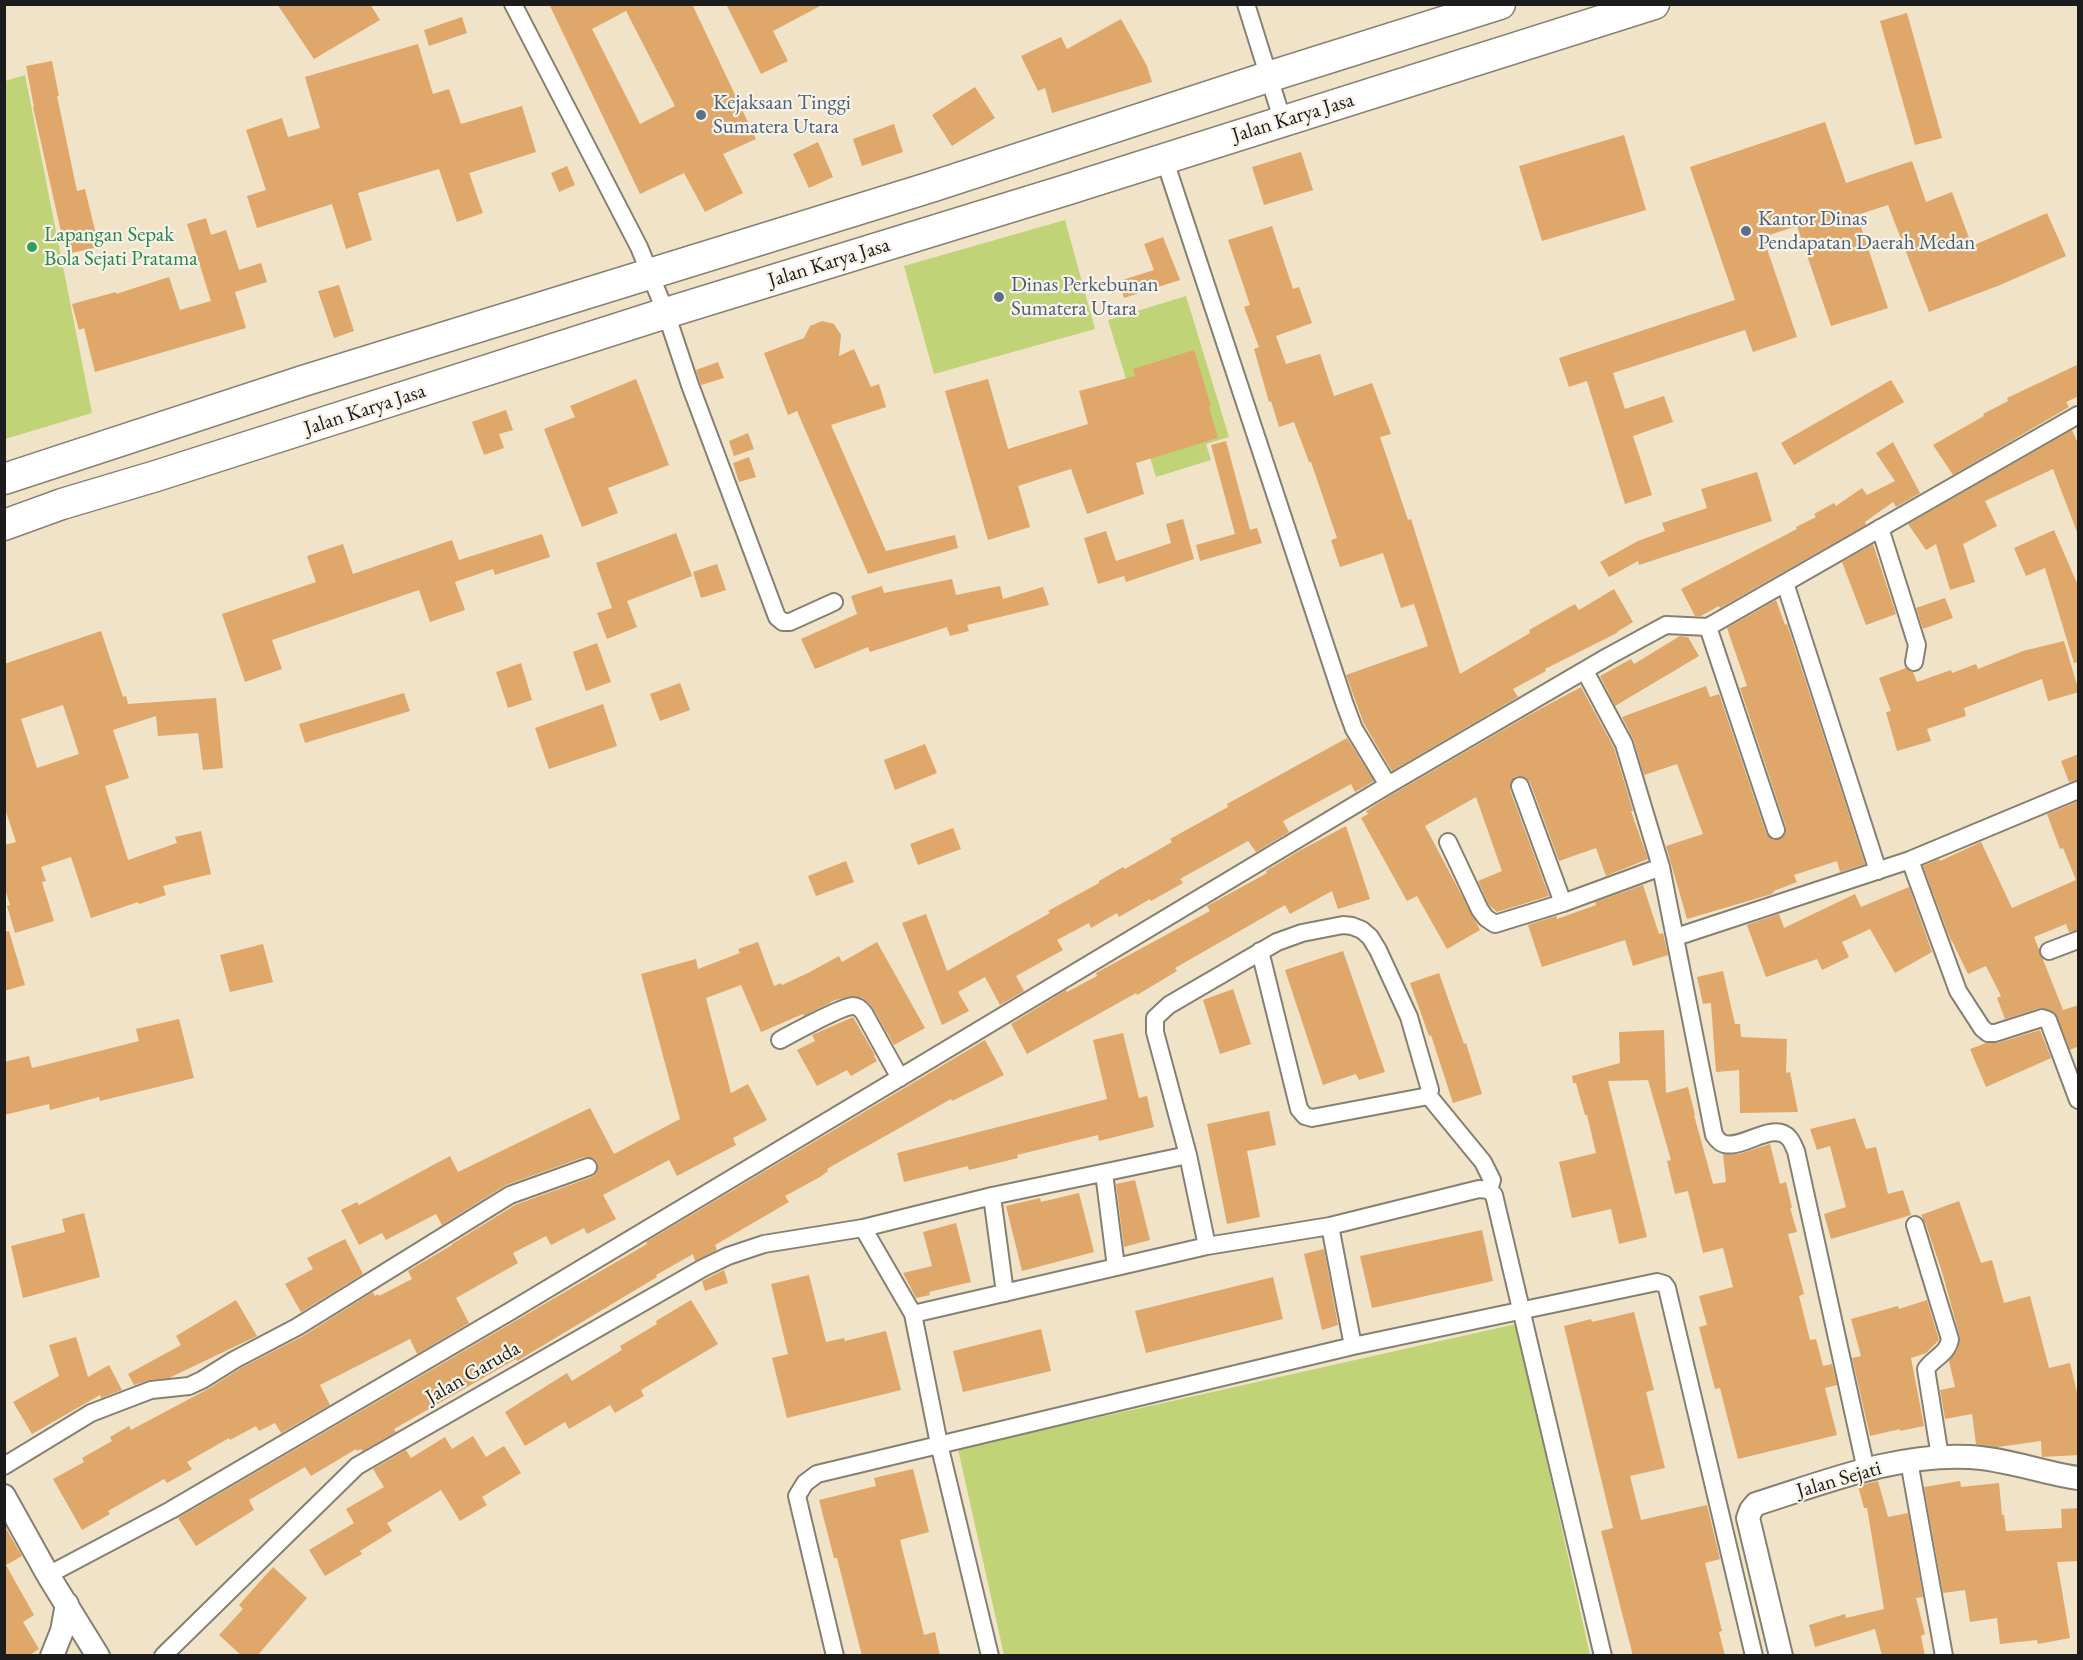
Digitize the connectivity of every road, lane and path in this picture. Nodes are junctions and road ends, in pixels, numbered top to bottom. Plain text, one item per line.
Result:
1 (513, 4) edge
2 (1246, 4) edge
3 (1500, 4) edge
4 (1654, 4) edge
5 (1268, 77) junction
6 (1283, 122) junction
7 (1164, 158) junction
8 (650, 274) junction
9 (666, 313) junction
10 (2079, 415) edge
11 (4, 479) edge
12 (4, 525) edge
13 (1880, 528) junction
14 (1785, 583) junction
15 (834, 602) dead end
16 (1708, 627) junction
17 (1914, 662) dead end
18 (1585, 670) junction
19 (1388, 785) junction
20 (1520, 786) dead end
21 (2079, 790) edge
22 (1776, 830) dead end
23 (1448, 842) dead end
24 (1910, 860) junction
25 (1661, 867) junction
26 (1878, 871) junction
27 (1563, 903) junction
28 (1676, 937) junction
29 (2079, 940) edge
30 (1260, 951) junction
31 (2049, 951) dead end
32 (780, 1040) dead end
33 (900, 1078) junction
34 (1428, 1095) junction
35 (2079, 1100) edge
36 (1188, 1155) junction
37 (588, 1167) dead end
38 (1104, 1173) junction
39 (1489, 1190) junction
40 (992, 1196) junction
41 (1915, 1225) dead end
42 (1330, 1226) junction
43 (863, 1228) junction
44 (1207, 1246) junction
45 (1116, 1267) junction
46 (1005, 1293) junction
47 (1521, 1310) junction
48 (913, 1314) junction
49 (1353, 1346) junction
50 (939, 1444) junction
51 (1940, 1456) junction
52 (1909, 1461) junction
53 (4, 1466) edge
54 (1866, 1470) junction
55 (2079, 1478) edge
56 (4, 1496) edge
57 (11, 1526) edge
58 (48, 1575) junction
59 (66, 1604) junction
60 (52, 1656) edge
61 (98, 1656) edge
62 (163, 1656) edge
63 (835, 1656) edge
64 (990, 1656) edge
65 (1603, 1656) edge
66 (1754, 1656) edge
67 (1781, 1656) edge
68 (1944, 1656) edge

1 - 8 street
2 - 5 street
3 - 5 highway, Jalan Karya Jasa
4 - 6 highway, Jalan Karya Jasa
5 - 6 street
5 - 8 highway, Jalan Karya Jasa
6 - 7 highway, Jalan Karya Jasa
7 - 9 highway, Jalan Karya Jasa
7 - 19 street
8 - 9 street
8 - 11 highway, Jalan Karya Jasa
9 - 12 highway, Jalan Karya Jasa
9 - 15 street
10 - 13 street
13 - 14 street
13 - 17 street
14 - 16 street
14 - 26 street
16 - 18 street
16 - 22 street
18 - 19 street
18 - 25 street
19 - 33 street
20 - 27 street
21 - 24 street
23 - 27 street
24 - 26 street
24 - 35 street
25 - 27 street
25 - 28 street
26 - 28 street
28 - 54 street
29 - 31 street
30 - 34 street
30 - 34 street
30 - 36 street
32 - 33 street
33 - 58 street
34 - 39 street
36 - 38 street, Jalan Garuda
36 - 44 street
37 - 53 street
38 - 40 street, Jalan Garuda
38 - 45 street
39 - 42 street
39 - 47 street
40 - 43 street, Jalan Garuda
40 - 46 street
41 - 51 street
42 - 44 street
42 - 49 street
43 - 48 street
43 - 62 street, Jalan Garuda
44 - 45 street
45 - 46 street
46 - 48 street
47 - 49 street
47 - 65 street
47 - 66 street
48 - 50 street
49 - 50 street
50 - 63 street
50 - 64 street
51 - 52 street, Jalan Sejati
51 - 55 street, Jalan Sejati
52 - 54 street, Jalan Sejati
52 - 68 street
54 - 67 street, Jalan Sejati
56 - 57 street
57 - 58 street
58 - 59 street
59 - 60 street
59 - 61 street

